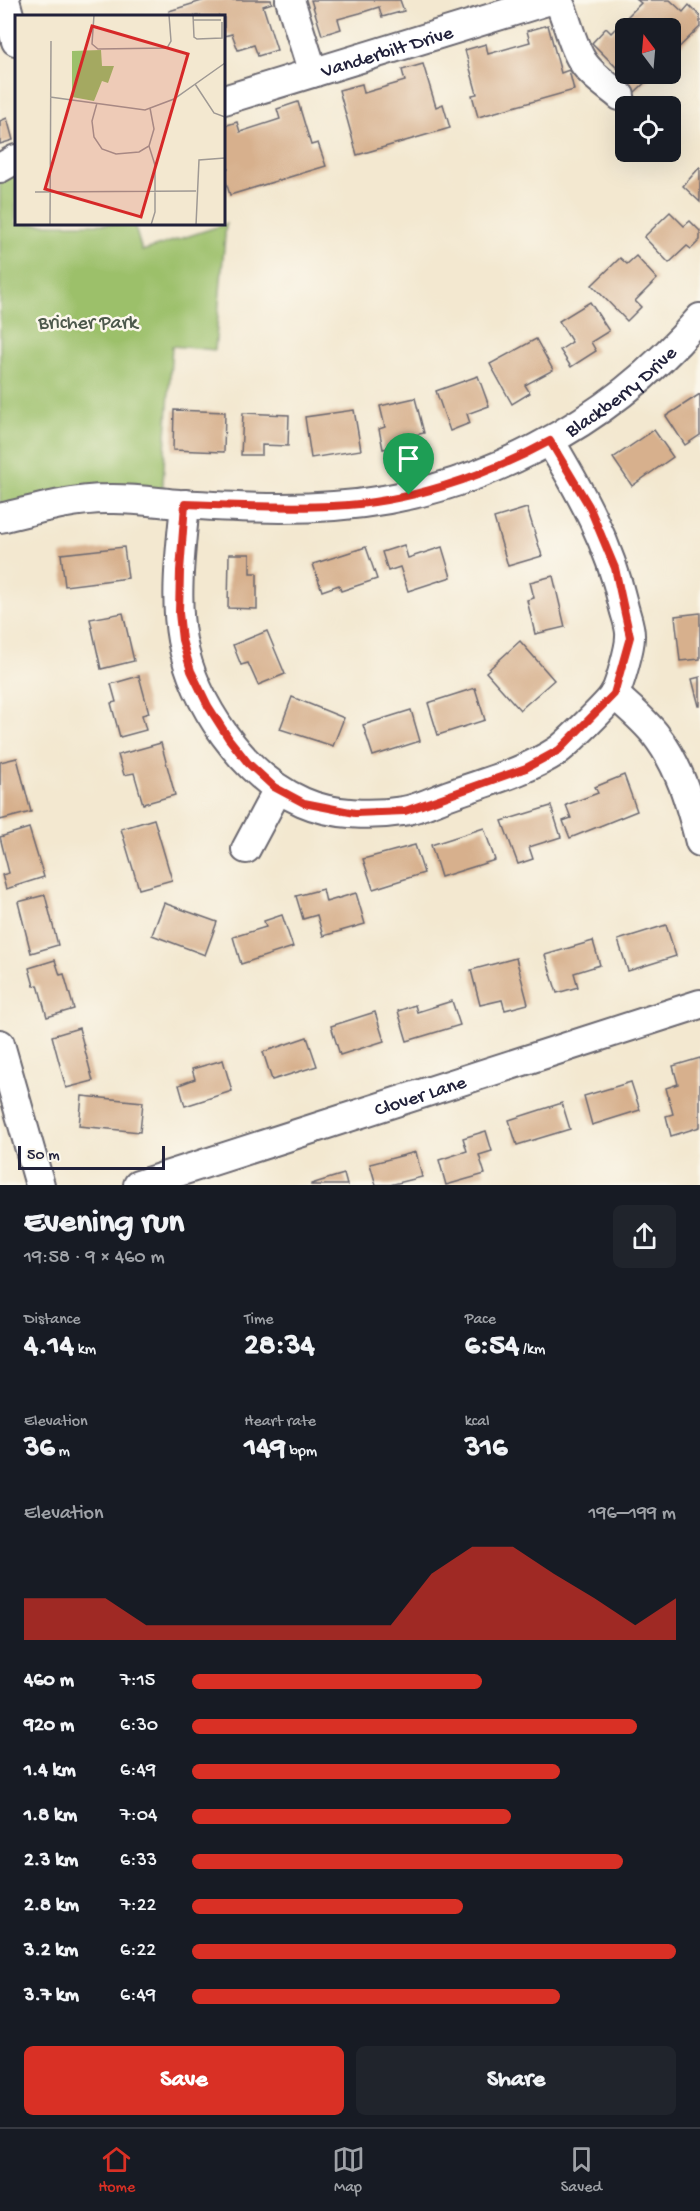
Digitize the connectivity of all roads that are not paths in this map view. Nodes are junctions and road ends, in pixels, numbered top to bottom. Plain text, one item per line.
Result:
1 (5, 0) edge
2 (290, 0) edge
3 (549, 0) edge
4 (558, 0) edge
5 (15, 37) edge
6 (313, 73) junction
7 (620, 96) dead end
8 (225, 100) edge
9 (15, 160) edge
10 (0, 168) edge
11 (700, 318) edge
12 (550, 441) junction
13 (185, 504) junction
14 (0, 519) edge
15 (614, 694) junction
16 (278, 789) junction
17 (700, 842) edge
18 (246, 849) dead end
19 (700, 1004) edge
20 (0, 1044) edge
21 (40, 1185) edge
22 (138, 1185) edge

1 - 5 street
2 - 6 street
3 - 6 street, Vanderbilt Drive
4 - 7 street
6 - 8 street, Vanderbilt Drive
9 - 10 street
11 - 12 street, Blackberry Drive
12 - 13 street, Blackberry Drive
12 - 15 street
13 - 14 street, Blackberry Drive
13 - 16 street
15 - 16 street
15 - 17 street
16 - 18 street
19 - 22 street, Clover Lane
20 - 21 street

